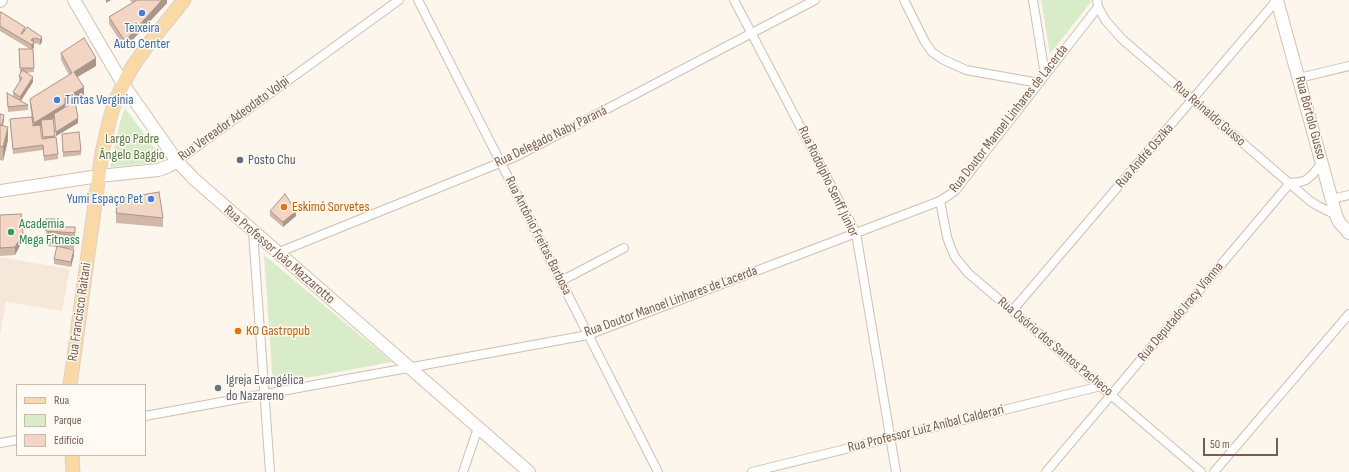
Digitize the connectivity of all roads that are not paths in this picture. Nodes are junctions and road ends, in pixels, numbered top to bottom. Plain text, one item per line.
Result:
1 (74, 0) edge
2 (184, 0) edge
3 (399, 0) edge
4 (418, 0) edge
5 (734, 0) edge
6 (815, 0) edge
7 (904, 0) edge
8 (1033, 0) edge
9 (1277, 0) edge
10 (1098, 3) edge
11 (752, 33) junction
12 (1349, 66) edge
13 (1045, 75) junction
14 (1299, 78) junction
15 (1039, 83) junction
16 (123, 84) junction
17 (1193, 100) junction
18 (177, 161) junction
19 (501, 163) junction
20 (1322, 163) junction
21 (99, 176) junction
22 (1290, 183) junction
23 (0, 191) edge
24 (1349, 195) edge
25 (1332, 199) junction
26 (940, 201) junction
27 (1336, 214) junction
28 (253, 232) junction
29 (856, 233) junction
30 (1349, 233) edge
31 (624, 248) dead end
32 (277, 253) junction
33 (561, 281) junction
34 (1012, 311) junction
35 (1349, 314) edge
36 (588, 334) junction
37 (408, 367) junction
38 (70, 384) edge
39 (1101, 386) junction
40 (264, 394) junction
41 (1111, 395) junction
42 (146, 416) edge
43 (478, 428) junction
44 (891, 438) junction
45 (16, 440) edge
46 (0, 443) edge
47 (72, 456) edge
48 (73, 472) edge
49 (270, 472) edge
50 (463, 472) edge
51 (529, 472) edge
52 (658, 472) edge
53 (752, 472) edge
54 (896, 472) edge
55 (1046, 472) edge
56 (1201, 472) edge
57 (1214, 472) edge

1 - 16 street, Rua Professor João Mazzarotto
2 - 16 main road, Rua Francisco Raitani
3 - 18 street, Rua Vereador Adeodato Volpi
4 - 19 street, Rua Antônio Freitas Barbosa
5 - 11 street, Rua Rodolpho Senff Júnior
6 - 11 street, Rua Delegado Naby Paraná
7 - 15 street
8 - 13 street
9 - 14 street, Rua Bôrtolo Gusso
9 - 17 street, Rua André Oszika
10 - 13 street, Rua Doutor Manoel Linhares de Lacerda
10 - 17 street, Rua Reinaldo Gusso
11 - 19 street, Rua Delegado Naby Paraná
11 - 29 street, Rua Rodolpho Senff Júnior
12 - 14 street
13 - 15 street, Rua Doutor Manoel Linhares de Lacerda
14 - 20 street, Rua Bôrtolo Gusso
15 - 26 street, Rua Doutor Manoel Linhares de Lacerda
16 - 18 street, Rua Professor João Mazzarotto
16 - 21 main road, Rua Francisco Raitani
17 - 22 street, Rua Reinaldo Gusso
17 - 34 street, Rua André Oszika
18 - 21 street, Rua Vereador Adeodato Volpi
18 - 28 street, Rua Professor João Mazzarotto
19 - 32 street, Rua Delegado Naby Paraná
19 - 33 street, Rua Antônio Freitas Barbosa
20 - 22 street
20 - 25 street, Rua Bôrtolo Gusso
21 - 23 street, Rua Vereador Adeodato Volpi
21 - 38 main road, Rua Francisco Raitani
22 - 27 street, Rua Reinaldo Gusso
22 - 41 street, Rua Deputado Iracy Vianna
24 - 25 street
25 - 27 street, Rua Bôrtolo Gusso
26 - 29 street, Rua Doutor Manoel Linhares de Lacerda
26 - 34 street, Rua Osório dos Santos Pacheco
27 - 30 street, Rua Bôrtolo Gusso
28 - 32 street, Rua Professor João Mazzarotto
28 - 40 street
29 - 36 street, Rua Doutor Manoel Linhares de Lacerda
29 - 44 street, Rua Rodolpho Senff Júnior
31 - 33 street
32 - 37 street, Rua Professor João Mazzarotto
33 - 36 street, Rua Antônio Freitas Barbosa
34 - 39 street, Rua Osório dos Santos Pacheco
35 - 57 street
36 - 37 street, Rua Doutor Manoel Linhares de Lacerda
36 - 52 street, Rua Antônio Freitas Barbosa
37 - 40 street, Rua Doutor Manoel Linhares de Lacerda
37 - 43 street, Rua Professor João Mazzarotto
39 - 41 street, Rua Osório dos Santos Pacheco
39 - 44 street, Rua Professor Luiz Aníbal Calderari
40 - 42 street, Rua Doutor Manoel Linhares de Lacerda
40 - 49 street
41 - 55 street, Rua Deputado Iracy Vianna
41 - 56 street, Rua Osório dos Santos Pacheco
43 - 50 street
43 - 51 street, Rua Professor João Mazzarotto
44 - 53 street, Rua Professor Luiz Aníbal Calderari
44 - 54 street, Rua Rodolpho Senff Júnior
45 - 46 street
47 - 48 main road

